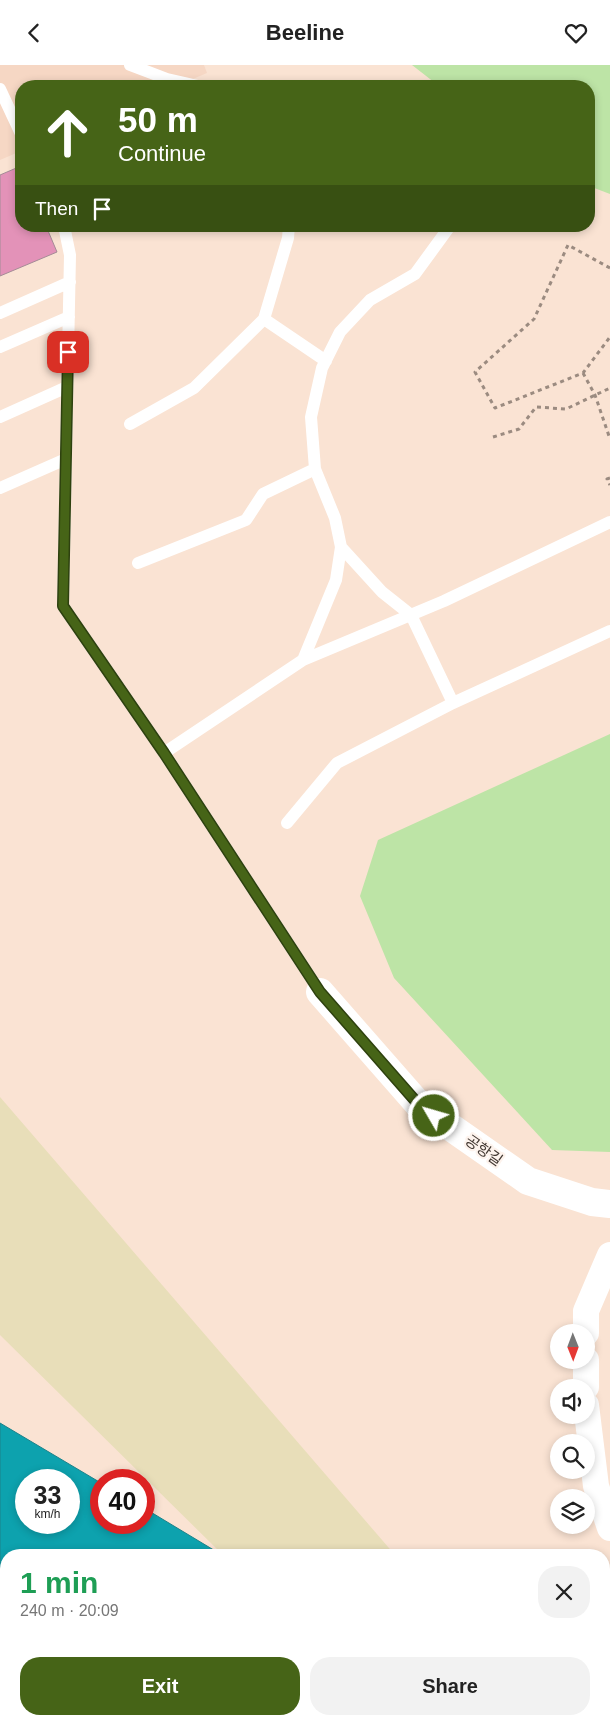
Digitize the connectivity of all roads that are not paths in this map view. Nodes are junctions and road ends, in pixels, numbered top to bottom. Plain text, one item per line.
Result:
1 (130, 65) edge
2 (171, 80) edge
3 (0, 89) edge
4 (15, 121) edge
5 (65, 232) edge
6 (288, 232) edge
7 (446, 232) edge
8 (70, 282) junction
9 (0, 313) edge
10 (69, 317) junction
11 (264, 319) junction
12 (0, 347) edge
13 (326, 361) junction
14 (68, 387) junction
15 (0, 417) edge
16 (130, 424) dead end
17 (66, 459) junction
18 (315, 469) junction
19 (0, 489) edge
20 (610, 521) edge
21 (341, 547) junction
22 (138, 563) dead end
23 (411, 615) junction
24 (610, 631) edge
25 (302, 660) junction
26 (453, 703) junction
27 (164, 753) junction
28 (287, 823) dead end
29 (320, 992) joint
30 (610, 1204) edge
31 (610, 1255) edge
32 (586, 1324) edge
33 (588, 1424) edge
34 (606, 1502) edge
35 (610, 1528) edge

1 - 2 lane
3 - 4 lane
5 - 8 lane
6 - 11 lane
7 - 13 lane
8 - 9 lane
8 - 10 lane
10 - 12 lane
10 - 14 lane
11 - 13 lane
11 - 16 lane
13 - 18 lane
14 - 15 lane
14 - 17 lane
17 - 19 lane
17 - 27 lane
18 - 21 lane
18 - 22 lane
20 - 23 lane
21 - 23 lane
21 - 25 lane
23 - 25 lane
23 - 26 lane
24 - 26 lane
25 - 27 lane
26 - 28 lane
27 - 29 lane
29 - 30 street, 공항길
31 - 32 street
33 - 34 street
34 - 35 street

